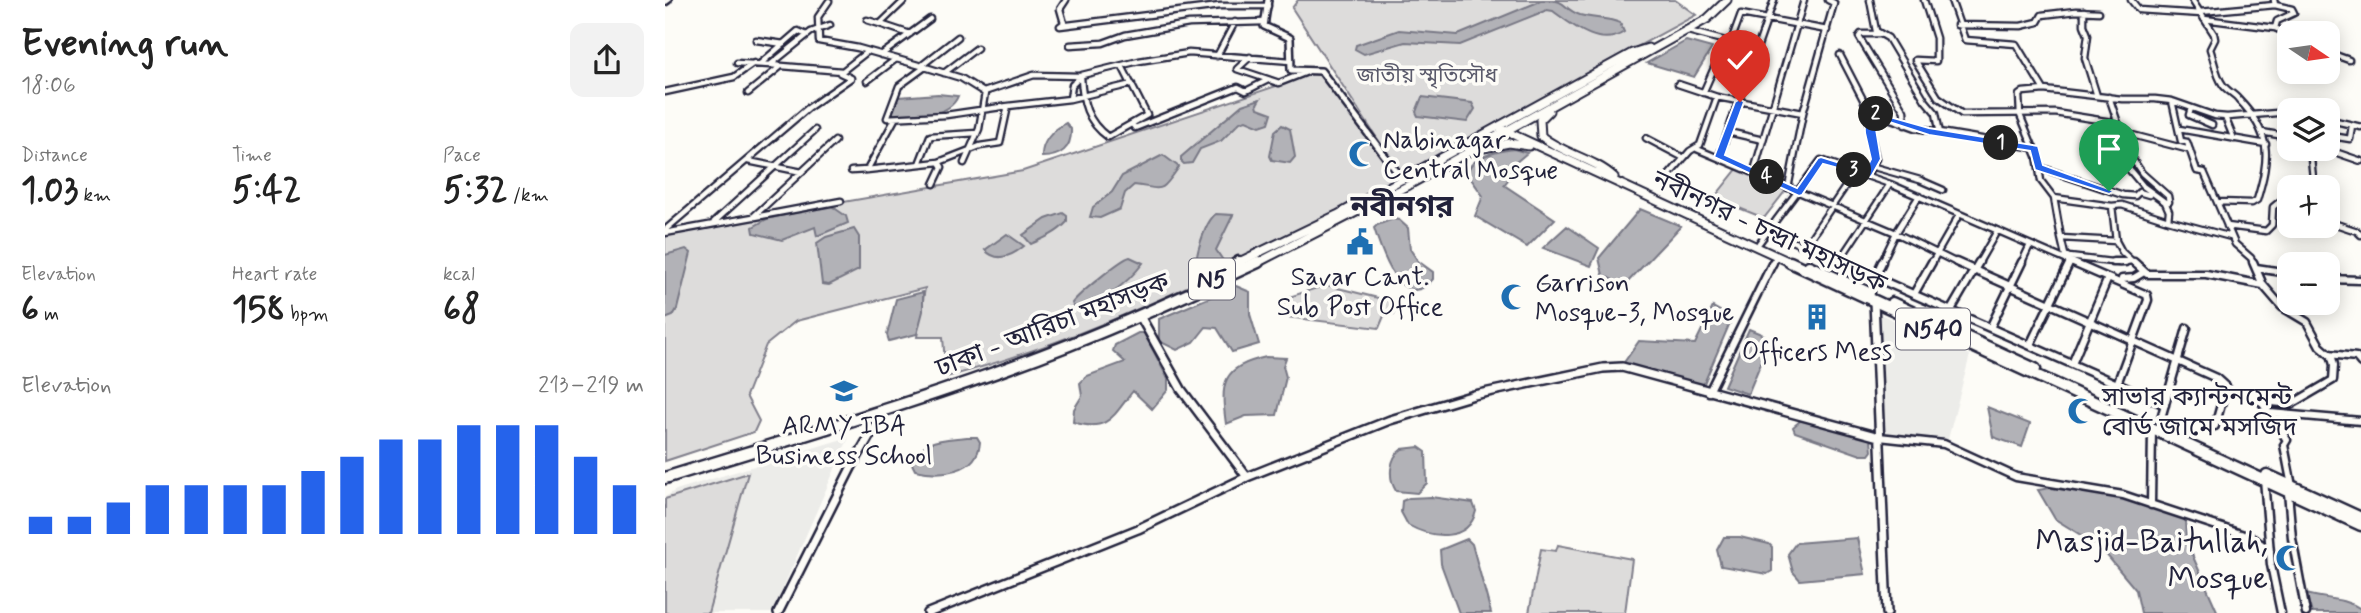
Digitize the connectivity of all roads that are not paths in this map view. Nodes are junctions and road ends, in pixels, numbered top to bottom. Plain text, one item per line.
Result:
1 (905, 0) edge
2 (1066, 0) edge
3 (1720, 0) edge
4 (1727, 0) edge
5 (1774, 0) edge
6 (1804, 0) edge
7 (1828, 0) edge
8 (1870, 0) edge
9 (1924, 0) edge
10 (1951, 0) edge
11 (2131, 0) edge
12 (2192, 0) edge
13 (829, 1) edge
14 (2274, 2) edge
15 (1268, 3) edge
16 (2084, 11) junction
17 (2099, 12) dead end
18 (2202, 15) junction
19 (1769, 18) junction
20 (930, 19) dead end
21 (867, 20) dead end
22 (1235, 22) junction
23 (1265, 22) junction
24 (880, 24) junction
25 (1797, 24) junction
26 (830, 25) dead end
27 (1957, 25) junction
28 (819, 27) junction
29 (2275, 28) joint
30 (1828, 30) junction
31 (1688, 31) junction
32 (910, 34) junction
33 (1881, 34) junction
34 (807, 35) junction
35 (958, 37) dead end
36 (756, 40) dead end
37 (1728, 43) junction
38 (784, 44) junction
39 (1070, 45) dead end
40 (977, 48) dead end
41 (1648, 48) junction
42 (1756, 49) junction
43 (868, 51) junction
44 (881, 55) junction
45 (1840, 55) dead end
46 (1217, 56) junction
47 (1250, 57) junction
48 (2340, 57) edge
49 (896, 59) junction
50 (2349, 60) dead end
51 (1291, 61) junction
52 (737, 62) dead end
53 (757, 63) junction
54 (770, 65) junction
55 (780, 66) junction
56 (923, 66) junction
57 (1122, 66) junction
58 (842, 71) junction
59 (1307, 72) junction
60 (944, 73) junction
61 (1081, 76) junction
62 (1268, 79) junction
63 (867, 81) dead end
64 (1132, 84) junction
65 (1678, 84) dead end
66 (2044, 90) junction
67 (665, 92) edge
68 (984, 92) junction
69 (748, 93) dead end
70 (1703, 93) junction
71 (1573, 94) junction
72 (1082, 95) junction
73 (2097, 96) junction
74 (1717, 97) junction
75 (2109, 97) junction
76 (1070, 99) junction
77 (2172, 101) junction
78 (1740, 102) junction
79 (1007, 106) junction
80 (1772, 107) junction
81 (2191, 108) junction
82 (984, 109) junction
83 (1869, 111) junction
84 (1803, 113) junction
85 (2277, 113) edge
86 (2021, 114) junction
87 (2249, 114) junction
88 (2214, 116) junction
89 (1143, 117) junction
90 (2225, 117) junction
91 (895, 119) junction
92 (1157, 120) junction
93 (2340, 122) edge
94 (2118, 123) junction
95 (1132, 124) junction
96 (2212, 124) junction
97 (1905, 125) junction
98 (2352, 125) junction
99 (2361, 127) edge
100 (2179, 129) junction
101 (815, 130) dead end
102 (1508, 130) junction
103 (1728, 132) junction
104 (2122, 132) junction
105 (2262, 132) junction
106 (977, 133) junction
107 (1940, 134) junction
108 (2277, 135) edge
109 (2213, 136) junction
110 (1646, 138) dead end
111 (1763, 139) junction
112 (2234, 139) junction
113 (2340, 139) edge
114 (835, 141) dead end
115 (2266, 144) junction
116 (2035, 148) junction
117 (972, 149) junction
118 (1697, 149) junction
119 (2190, 150) junction
120 (1470, 152) junction
121 (2127, 152) junction
122 (2340, 154) edge
123 (1719, 157) junction
124 (1684, 158) junction
125 (748, 161) junction
126 (2361, 161) edge
127 (939, 162) junction
128 (964, 163) dead end
129 (919, 164) junction
130 (775, 166) junction
131 (1874, 167) junction
132 (2039, 167) junction
133 (867, 170) junction
134 (1754, 171) junction
135 (1856, 171) junction
136 (803, 172) junction
137 (852, 172) dead end
138 (1867, 175) junction
139 (1612, 178) junction
140 (1403, 180) junction
141 (1663, 182) dead end
142 (934, 184) dead end
143 (1890, 184) junction
144 (1788, 188) junction
145 (1943, 190) dead end
146 (1799, 193) junction
147 (2149, 194) junction
148 (1919, 196) junction
149 (2054, 198) junction
150 (841, 201) dead end
151 (2165, 202) junction
152 (2217, 202) junction
153 (2277, 204) edge
154 (2112, 206) junction
155 (1833, 207) junction
156 (1959, 215) junction
157 (753, 217) junction
158 (1866, 220) junction
159 (2168, 220) junction
160 (712, 223) junction
161 (2227, 226) junction
162 (2340, 226) edge
163 (1769, 231) junction
164 (1997, 231) junction
165 (665, 232) edge
166 (1896, 233) junction
167 (2361, 235) edge
168 (2231, 237) junction
169 (2061, 238) junction
170 (2116, 241) junction
171 (1759, 243) junction
172 (2030, 245) junction
173 (1805, 246) junction
174 (1937, 252) junction
175 (1776, 257) junction
176 (1839, 261) junction
177 (2070, 261) junction
178 (2131, 261) junction
179 (2256, 268) junction
180 (1975, 271) junction
181 (2277, 271) edge
182 (2144, 272) junction
183 (1216, 277) junction
184 (1875, 277) junction
185 (2108, 278) junction
186 (2122, 279) dead end
187 (2340, 279) edge
188 (2361, 280) edge
189 (2263, 285) junction
190 (2010, 288) junction
191 (1914, 294) junction
192 (1874, 301) junction
193 (2048, 305) junction
194 (1951, 310) junction
195 (1138, 313) junction
196 (2089, 324) junction
197 (1990, 328) junction
198 (2187, 328) dead end
199 (2132, 343) junction
200 (2030, 345) junction
201 (2331, 354) junction
202 (2177, 363) junction
203 (2361, 363) edge
204 (2072, 364) junction
205 (2117, 384) junction
206 (1709, 392) junction
207 (2165, 405) junction
208 (886, 408) junction
209 (2270, 413) junction
210 (2361, 421) edge
211 (2215, 426) dead end
212 (2156, 427) junction
213 (1879, 437) junction
214 (665, 475) edge
215 (1247, 477) junction
216 (2264, 479) junction
217 (2290, 489) junction
218 (2151, 505) junction
219 (2361, 518) edge
220 (2361, 525) edge
221 (2270, 551) junction
222 (778, 613) edge
223 (928, 613) edge
224 (1887, 613) edge
225 (2281, 613) edge
226 (2306, 613) edge

1 - 24 street
2 - 15 street
3 - 41 highway, N5
4 - 31 highway, ঢাকা - আরিচা মহাসড়ক / N5
5 - 19 street
6 - 25 street
7 - 30 street
8 - 33 street
9 - 86 street
10 - 27 street
11 - 18 street
12 - 18 street
13 - 28 street
14 - 18 street
14 - 29 street
15 - 23 street
16 - 17 street
16 - 27 street
16 - 73 street
18 - 29 street
18 - 87 street
19 - 25 street
19 - 37 street
19 - 42 street
20 - 32 street
21 - 24 street
22 - 23 street
22 - 39 street
22 - 46 street
23 - 51 street
24 - 32 street
25 - 30 street
25 - 80 street
26 - 28 street
27 - 66 street
28 - 34 street
28 - 43 street
30 - 84 street
31 - 37 street
31 - 71 highway, ঢাকা - আরিচা মহাসড়ক / N5
32 - 44 street
33 - 97 street
33 - 107 street
34 - 38 street
34 - 54 street
35 - 56 street
36 - 38 street
37 - 42 street
37 - 70 street
38 - 53 street
40 - 60 street
41 - 102 highway, N5
41 - 140 highway
42 - 78 street
43 - 44 street
43 - 58 street
44 - 49 street
45 - 83 street
46 - 47 street
46 - 57 street
47 - 51 street
47 - 62 street
48 - 50 street
49 - 56 street
49 - 63 street
51 - 59 street
52 - 53 street
53 - 54 street
53 - 67 street
54 - 55 street
55 - 58 street
55 - 69 street
56 - 60 street
56 - 91 street
57 - 61 street
57 - 64 street
58 - 125 street
59 - 62 street
59 - 140 street
60 - 68 street
61 - 68 street
61 - 72 street
61 - 76 street
62 - 92 street
64 - 72 street
64 - 89 street
65 - 70 street
66 - 73 street
66 - 86 street
68 - 82 street
70 - 74 street
71 - 102 highway, ঢাকা - আরিচা মহাসড়ক / N5
71 - 139 highway
72 - 76 street
72 - 95 street
73 - 75 street
74 - 78 street
74 - 118 street
75 - 77 street
75 - 94 street
76 - 79 street
77 - 81 street
77 - 100 street
78 - 80 street
78 - 103 street
79 - 82 street
79 - 117 street
80 - 84 street
80 - 111 street
81 - 88 street
81 - 96 street
82 - 91 street
82 - 106 street
83 - 97 street
83 - 131 street
84 - 144 street
85 - 87 street
86 - 94 street
86 - 116 street
87 - 90 street
87 - 105 street
88 - 90 street
88 - 96 street
89 - 92 street
89 - 95 street
90 - 112 street
91 - 133 street
92 - 95 street
93 - 98 street
94 - 104 street
96 - 109 street
97 - 107 street
98 - 99 street
98 - 113 street
100 - 109 street
100 - 119 street
101 - 130 street
102 - 120 highway, ঢাকা - আরিচা মহাসড়ক / N5
102 - 139 highway, নবীনগর - চন্দ্রা মহাসড়ক / N540
102 - 183 highway, N5
103 - 111 street
103 - 123 street
104 - 119 street
104 - 121 street
105 - 108 street
105 - 115 street
106 - 117 street
106 - 129 street
107 - 116 street
109 - 112 street
110 - 124 street
111 - 134 street
112 - 115 street
114 - 136 street
115 - 152 street
116 - 132 street
117 - 127 street
117 - 128 street
118 - 123 street
118 - 124 street
119 - 152 street
120 - 139 highway
120 - 195 highway, ঢাকা - আরিচা মহাসড়ক / N5
121 - 147 street
121 - 151 street
122 - 126 street
123 - 134 street
124 - 141 street
125 - 130 street
125 - 165 street
127 - 129 street
127 - 142 street
129 - 133 street
130 - 136 street
130 - 160 street
131 - 138 street
131 - 145 street
132 - 147 street
132 - 149 street
133 - 137 street
134 - 144 street
135 - 138 street
135 - 146 street
135 - 155 street
136 - 157 street
138 - 143 street
139 - 171 highway, নবীনগর - চন্দ্রা মহাসড়ক / N540
139 - 175 highway, নবীনগর - চন্দ্রা মহাসড়ক / N540
140 - 183 highway
143 - 148 street
143 - 158 street
144 - 146 street
146 - 155 street
146 - 163 street
147 - 151 street
148 - 156 street
148 - 166 street
149 - 154 street
149 - 169 street
150 - 157 street
151 - 159 street
152 - 161 street
153 - 161 street
154 - 159 street
154 - 170 street
155 - 158 street
155 - 173 street
156 - 164 street
156 - 174 street
157 - 160 street
158 - 166 street
158 - 176 street
159 - 168 street
160 - 165 street
161 - 168 street
162 - 167 street
163 - 171 street
163 - 173 street
164 - 172 street
164 - 180 street
166 - 174 street
166 - 184 street
168 - 179 street
169 - 170 street
169 - 178 street
170 - 178 street
171 - 212 highway, নবীনগর - চন্দ্রা মহাসড়ক / N540
172 - 177 street
172 - 190 street
173 - 176 street
174 - 180 street
174 - 191 street
175 - 192 highway, নবীনগর - চন্দ্রা মহাসড়ক / N540
175 - 206 street
176 - 184 street
177 - 185 street
177 - 193 street
178 - 182 street
179 - 181 street
179 - 189 street
180 - 190 street
180 - 194 street
182 - 186 street
182 - 189 street
183 - 195 highway, N5
184 - 191 street
185 - 196 street
185 - 199 street
187 - 188 street
189 - 201 street
190 - 193 street
190 - 197 street
191 - 194 street
192 - 212 highway, নবীনগর - চন্দ্রা মহাসড়ক / N540
192 - 213 street
193 - 196 street
193 - 200 street
194 - 197 street
195 - 208 highway, ঢাকা - আরিচা মহাসড়ক / N5
195 - 214 highway, N5
195 - 215 street
196 - 199 street
196 - 204 street
197 - 200 street
198 - 202 street
199 - 202 street
199 - 205 street
200 - 204 street
201 - 203 street
201 - 209 street
202 - 207 street
202 - 211 street
204 - 205 street
205 - 207 street
206 - 213 street
206 - 215 street
207 - 212 street
208 - 214 highway, ঢাকা - আরিচা মহাসড়ক / N5
208 - 222 street
209 - 210 street
209 - 217 street
212 - 216 highway, নবীনগর - চন্দ্রা মহাসড়ক / N540
212 - 217 highway, নবীনগর - চন্দ্রা মহাসড়ক / N540
212 - 218 street
213 - 218 street
213 - 224 street
215 - 223 street
216 - 217 highway, নবীনগর - চন্দ্রা মহাসড়ক / N540
216 - 221 street
217 - 219 highway, নবীনগর - চন্দ্রা মহাসড়ক / N540
217 - 220 highway, নবীনগর - চন্দ্রা মহাসড়ক / N540
217 - 226 street
218 - 221 street
221 - 225 street

